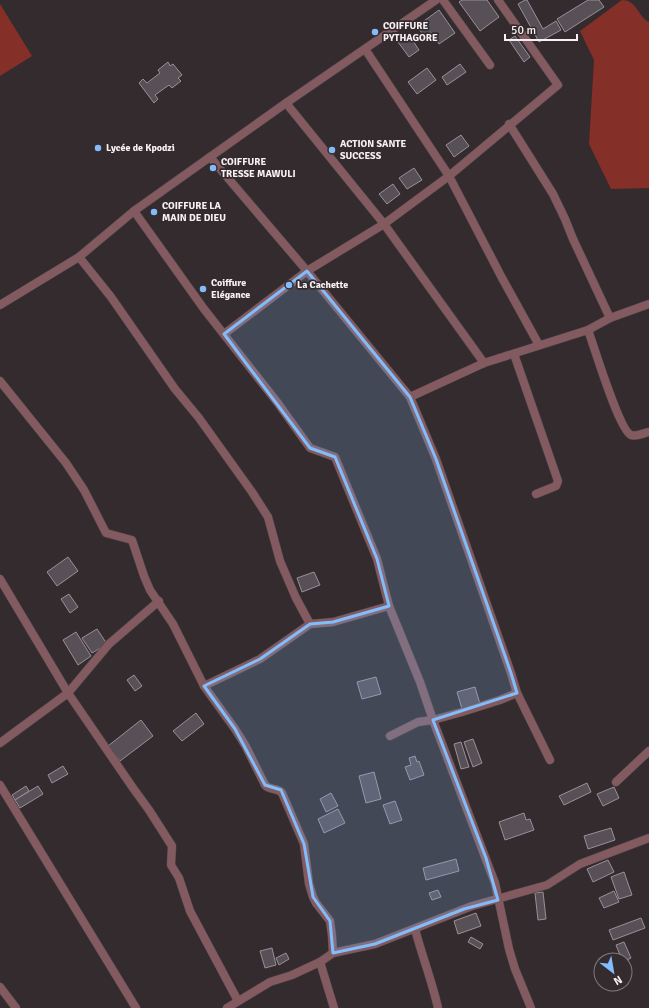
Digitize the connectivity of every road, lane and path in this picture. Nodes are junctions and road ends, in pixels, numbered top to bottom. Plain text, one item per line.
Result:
1 (436, 0) edge
2 (443, 0) edge
3 (498, 0) edge
4 (365, 49) junction
5 (490, 65) dead end
6 (286, 103) junction
7 (509, 124) junction
8 (210, 157) junction
9 (449, 176) junction
10 (134, 211) junction
11 (384, 224) junction
12 (79, 257) junction
13 (307, 271) junction
14 (649, 304) edge
15 (0, 305) edge
16 (610, 318) junction
17 (588, 330) junction
18 (224, 334) junction
19 (539, 345) junction
20 (514, 354) junction
21 (484, 363) junction
22 (0, 381) edge
23 (410, 397) junction
24 (649, 432) edge
25 (536, 494) dead end
26 (0, 579) edge
27 (159, 601) junction
28 (389, 606) junction
29 (310, 624) junction
30 (204, 686) junction
31 (517, 693) junction
32 (68, 694) junction
33 (433, 720) junction
34 (390, 736) dead end
35 (0, 743) edge
36 (649, 751) edge
37 (550, 760) dead end
38 (616, 782) dead end
39 (0, 785) edge
40 (649, 838) edge
41 (498, 900) junction
42 (416, 929) junction
43 (333, 953) junction
44 (320, 962) junction
45 (0, 987) edge
46 (238, 1000) junction
47 (16, 1008) edge
48 (136, 1008) edge
49 (227, 1008) edge
50 (334, 1008) edge
51 (438, 1008) edge
52 (531, 1008) edge

1 - 4 street
2 - 5 street
3 - 7 street
4 - 6 street
4 - 9 street
6 - 8 street
6 - 11 street
7 - 9 street
7 - 16 street
8 - 10 street
8 - 13 street
9 - 11 street
9 - 19 street
10 - 12 street
10 - 18 street
11 - 13 street
11 - 21 street
12 - 15 street
12 - 29 street
13 - 18 street
13 - 23 street
14 - 16 street
16 - 17 street
17 - 19 street
17 - 24 street
18 - 28 street
19 - 20 street
20 - 21 street
20 - 25 street
21 - 23 street
22 - 27 street
23 - 31 street
26 - 32 street
27 - 30 street
27 - 32 street
28 - 29 street
28 - 33 street
29 - 30 street
30 - 43 street
31 - 33 street
31 - 37 street
32 - 35 street
32 - 46 street
33 - 34 street
33 - 41 street
36 - 38 street
39 - 48 street
40 - 41 street
41 - 42 street
41 - 52 street
42 - 43 street
42 - 51 street
43 - 44 street
44 - 46 street
44 - 50 street
45 - 47 street
46 - 49 street

